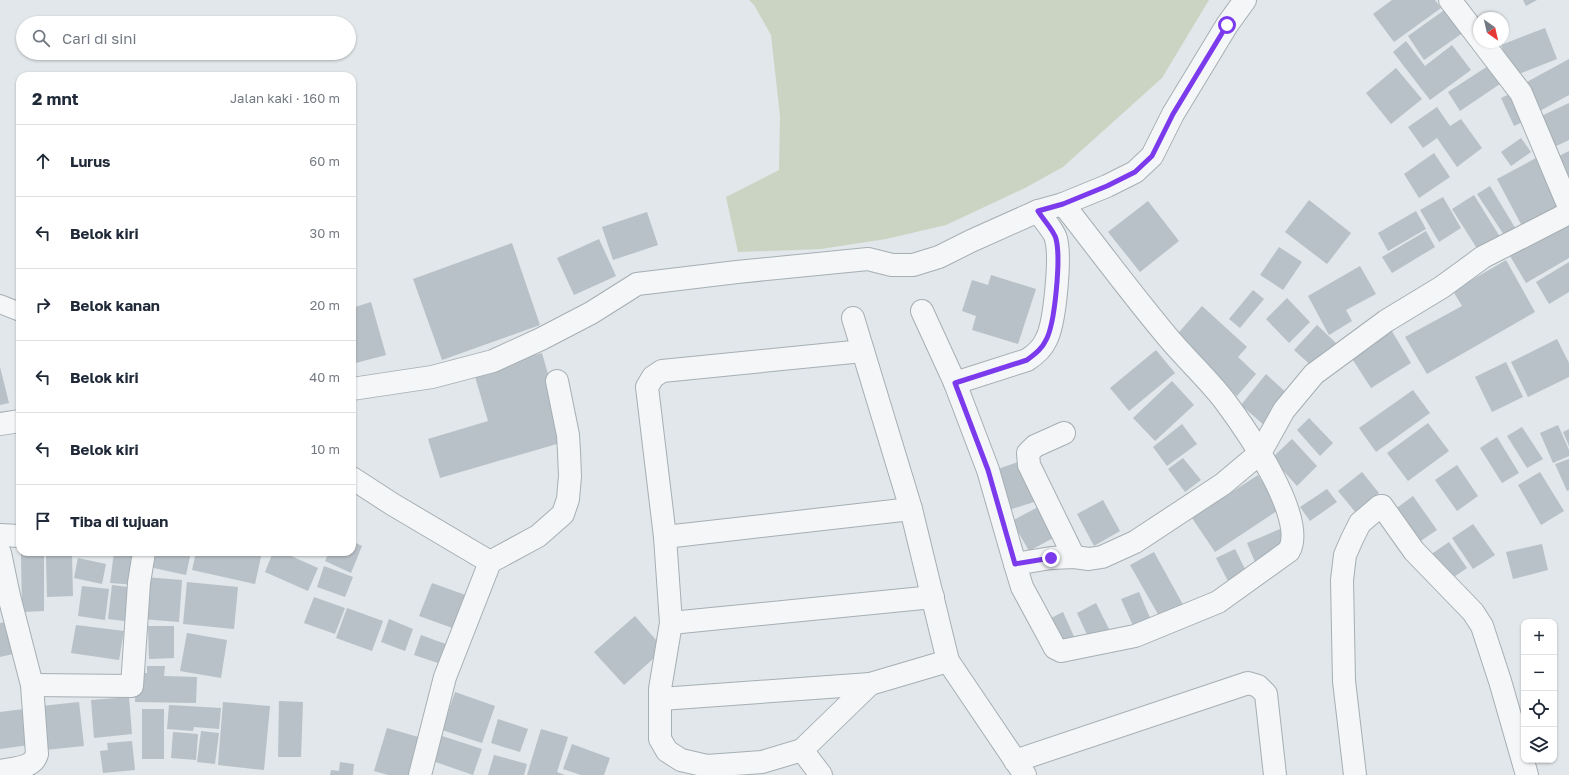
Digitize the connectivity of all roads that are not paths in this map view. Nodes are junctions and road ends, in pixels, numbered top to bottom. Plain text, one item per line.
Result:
1 (1245, 0) edge
2 (1450, 0) edge
3 (1473, 30) edge
4 (1487, 48) edge
5 (1063, 204) junction
6 (1569, 207) edge
7 (1038, 211) junction
8 (1569, 213) edge
9 (0, 304) edge
10 (16, 310) edge
11 (922, 311) dead end
12 (853, 318) dead end
13 (863, 351) junction
14 (557, 381) dead end
15 (955, 383) junction
16 (356, 389) edge
17 (16, 422) edge
18 (0, 424) edge
19 (1064, 433) dead end
20 (1260, 453) junction
21 (356, 481) edge
22 (910, 509) junction
23 (0, 535) edge
24 (16, 536) edge
25 (665, 537) junction
26 (0, 553) edge
27 (143, 556) edge
28 (1074, 557) junction
29 (490, 562) junction
30 (1015, 564) junction
31 (933, 597) junction
32 (671, 624) junction
33 (948, 661) junction
34 (870, 684) junction
35 (32, 685) junction
36 (661, 699) junction
37 (802, 750) junction
38 (1020, 768) edge
39 (0, 771) edge
40 (420, 775) edge
41 (821, 775) edge
42 (1275, 775) edge
43 (1355, 775) edge
44 (1527, 775) edge

1 - 5 street
2 - 3 street
4 - 6 street
5 - 7 street
5 - 20 street
7 - 15 street
7 - 16 street
8 - 20 street
9 - 10 lane
11 - 15 street
12 - 13 street
13 - 22 street
13 - 25 street
14 - 29 street
15 - 30 street
17 - 18 street
19 - 28 street
20 - 28 street
20 - 30 street
21 - 29 street
22 - 25 street
22 - 31 street
23 - 24 street
25 - 32 street
26 - 35 street
27 - 35 street
28 - 30 street
29 - 40 street
31 - 32 street
31 - 33 street
32 - 36 street
33 - 34 street
33 - 38 street
34 - 36 street
34 - 37 street
35 - 39 street
36 - 37 street
37 - 41 street
38 - 42 street
43 - 44 street

